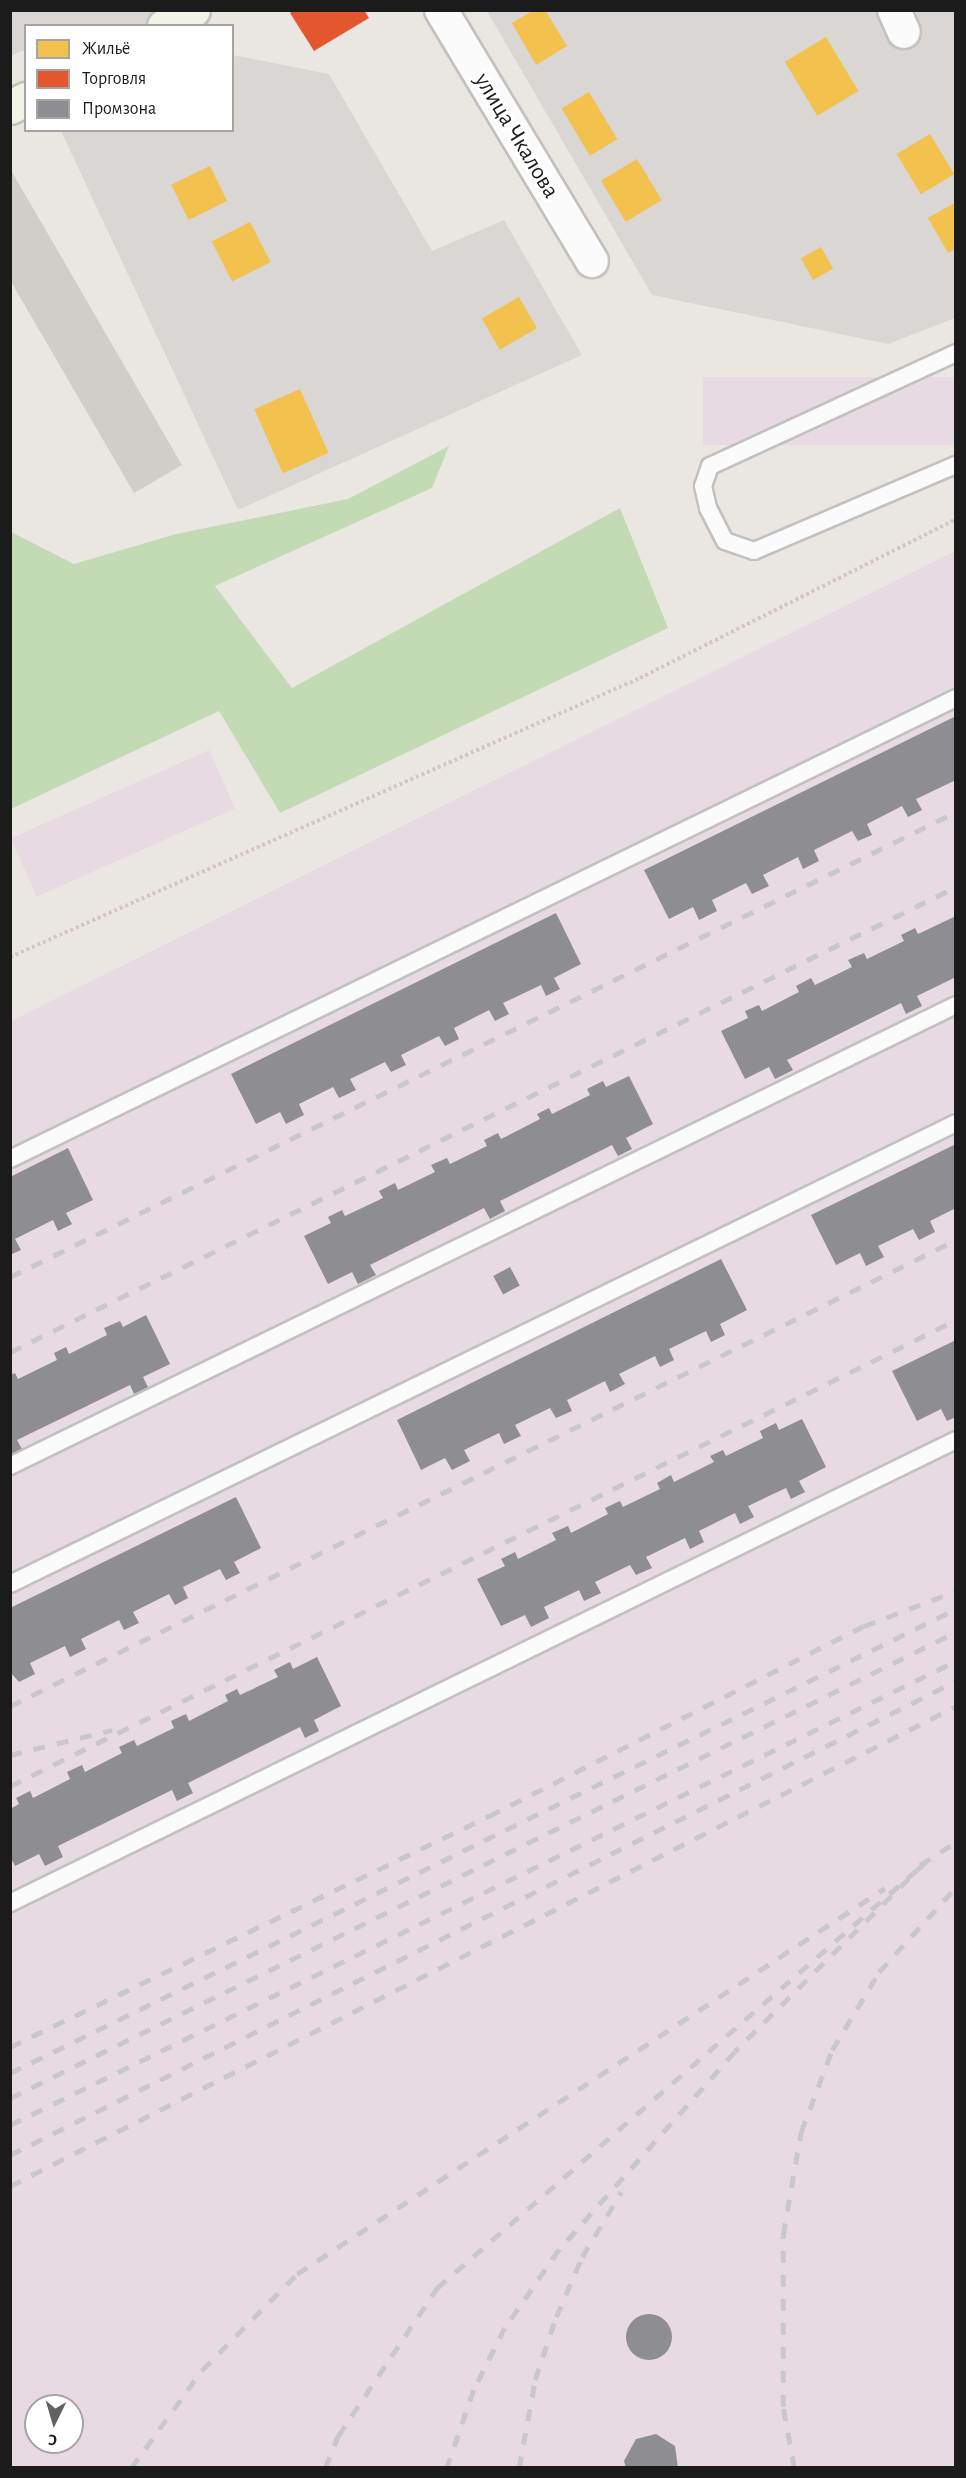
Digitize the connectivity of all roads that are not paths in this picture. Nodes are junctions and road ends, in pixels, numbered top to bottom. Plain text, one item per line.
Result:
1 (193, 10) edge
2 (441, 10) edge
3 (168, 24) edge
4 (591, 261) dead end
5 (956, 353) edge
6 (956, 465) edge
7 (956, 698) edge
8 (956, 1005) edge
9 (956, 1123) edge
10 (10, 1159) edge
11 (956, 1440) edge
12 (10, 1466) edge
13 (10, 1584) edge
14 (10, 1903) edge

1 - 3 street
2 - 4 street, улица Чкалова
5 - 6 lane
7 - 10 lane
8 - 12 lane
9 - 13 lane
11 - 14 lane

